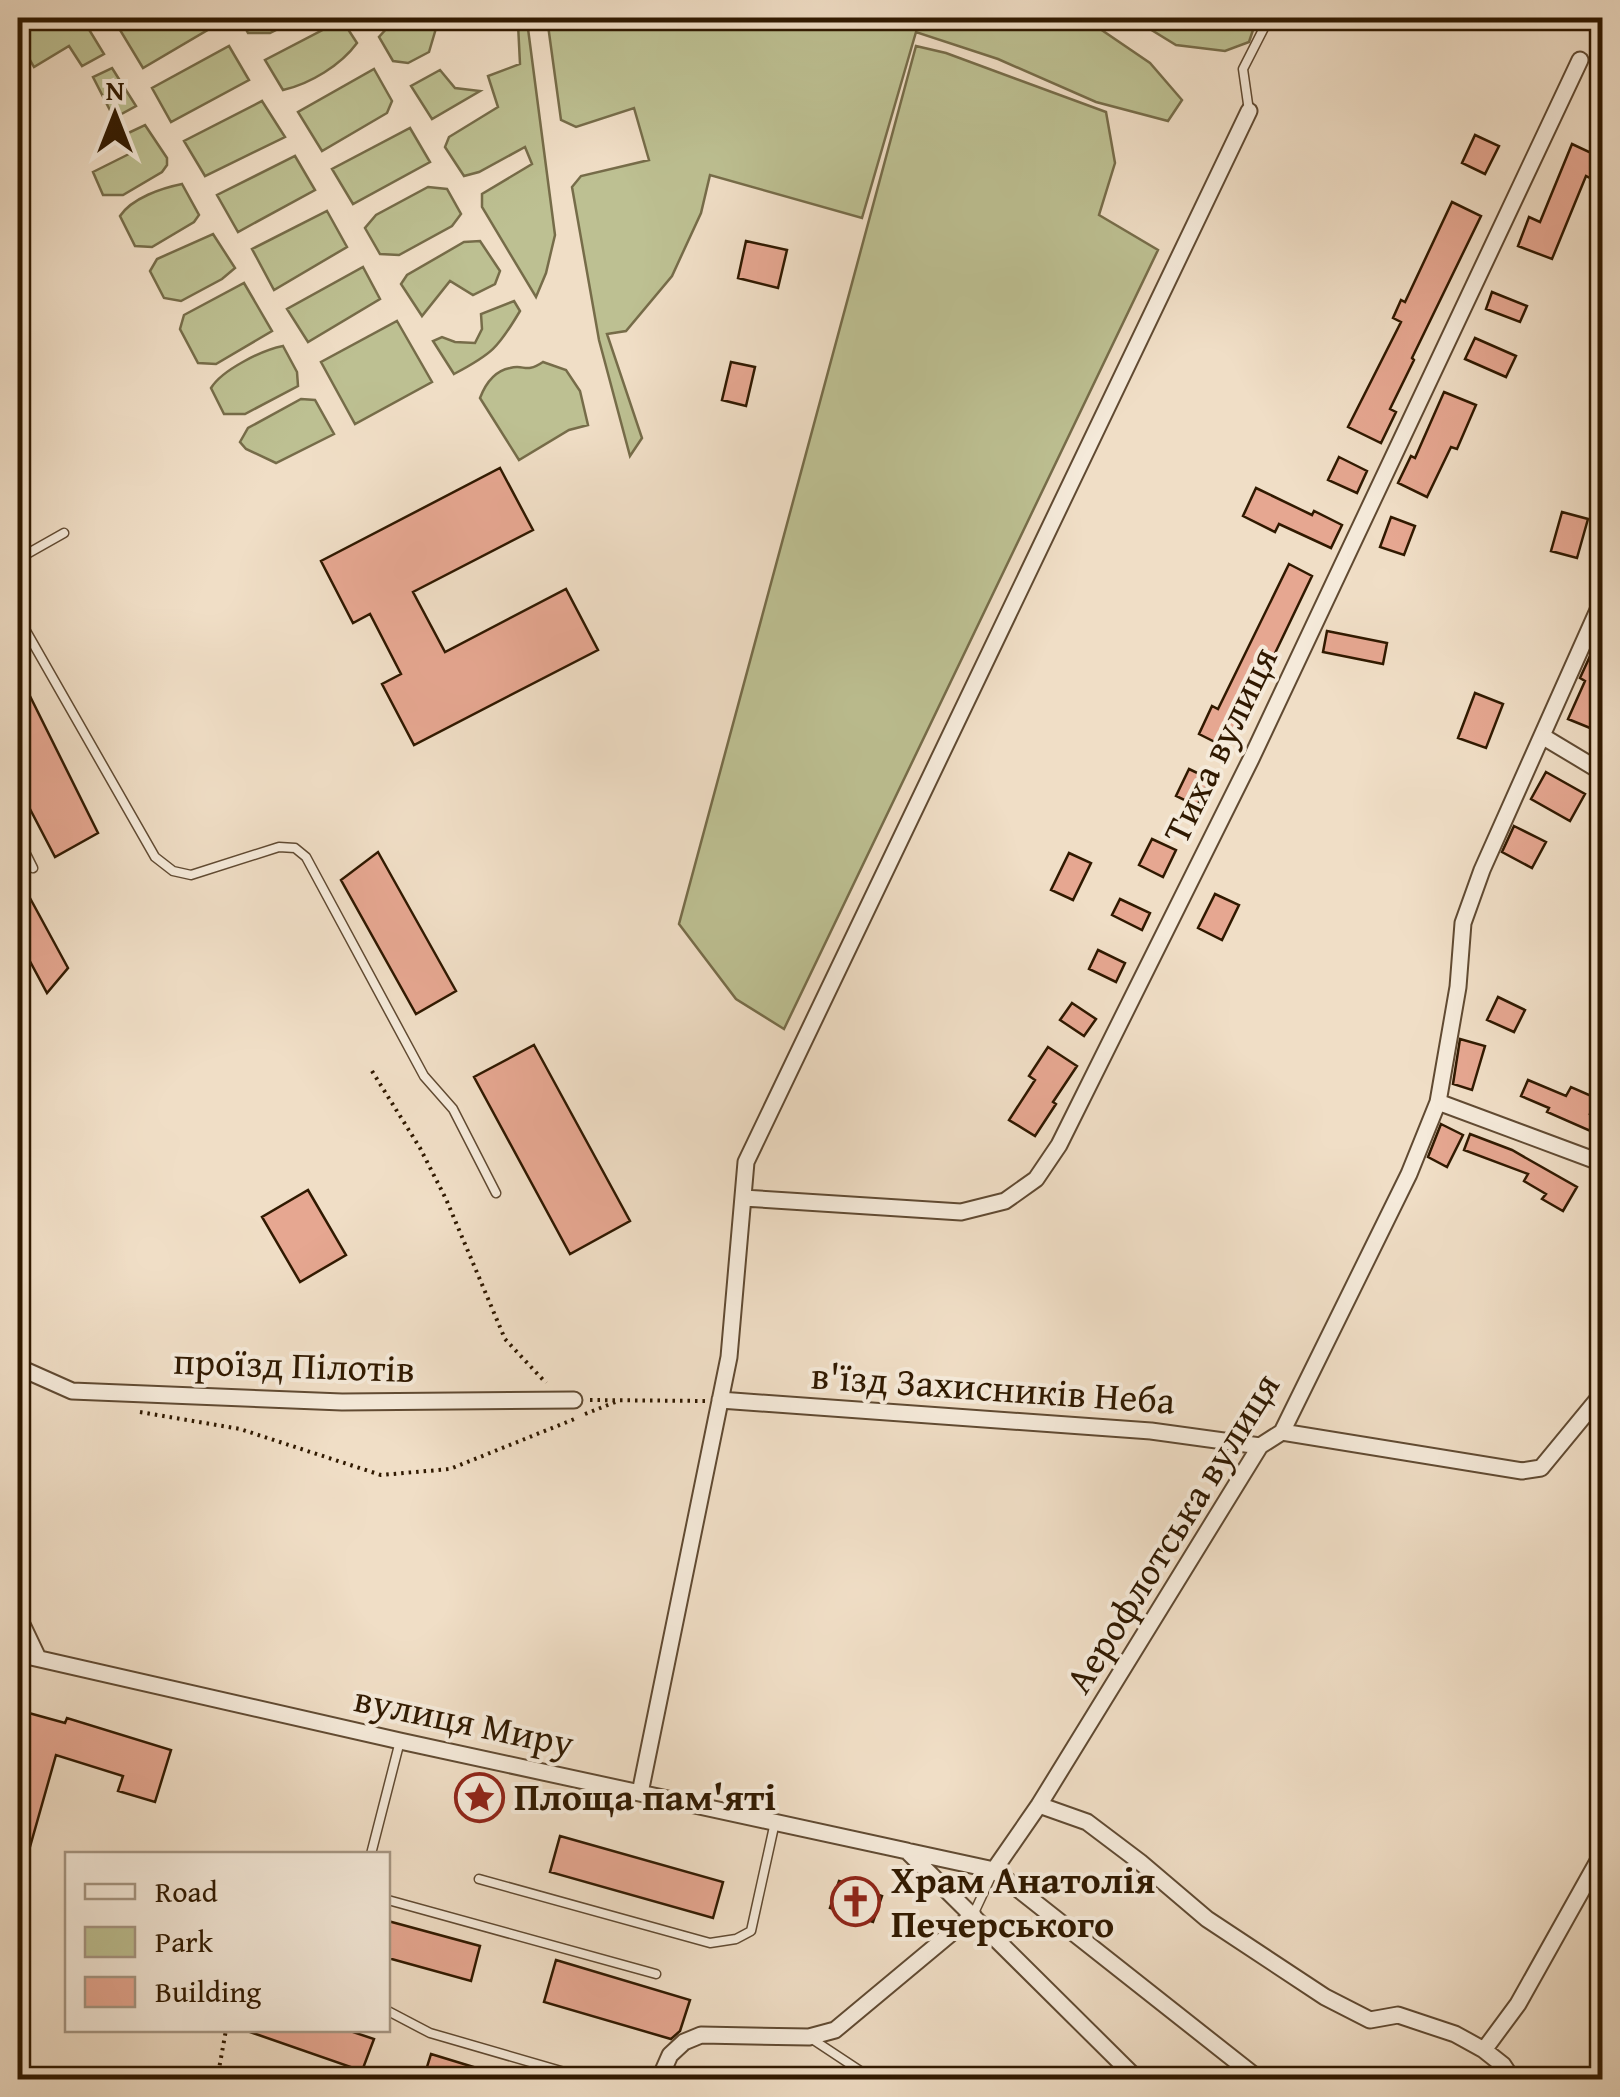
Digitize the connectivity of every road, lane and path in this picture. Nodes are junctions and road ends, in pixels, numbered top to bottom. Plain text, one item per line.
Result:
1 (1269, 18) edge
2 (1580, 60) dead end
3 (1250, 111) joint
4 (64, 534) dead end
5 (18, 559) edge
6 (1602, 601) edge
7 (18, 617) edge
8 (1542, 736) junction
9 (1602, 772) edge
10 (18, 838) edge
11 (33, 868) dead end
12 (372, 1072) dead end
13 (1438, 1102) junction
14 (1602, 1163) edge
15 (496, 1193) dead end
16 (742, 1198) junction
17 (18, 1367) edge
18 (1602, 1394) edge
19 (574, 1400) junction
20 (720, 1400) junction
21 (618, 1401) junction
22 (134, 1411) dead end
23 (1282, 1432) junction
24 (1260, 1446) junction
25 (18, 1616) edge
26 (18, 1654) edge
27 (38, 1658) junction
28 (400, 1741) junction
29 (640, 1793) junction
30 (1039, 1805) junction
31 (775, 1822) junction
32 (907, 1851) junction
33 (372, 1852) edge
34 (1602, 1854) edge
35 (994, 1870) junction
36 (479, 1878) dead end
37 (390, 1901) edge
38 (973, 1915) junction
39 (656, 1974) dead end
40 (390, 2012) edge
41 (226, 2032) edge
42 (809, 2037) junction
43 (1484, 2050) junction
44 (217, 2080) edge
45 (592, 2080) edge
46 (659, 2080) edge
47 (874, 2080) edge
48 (1138, 2080) edge
49 (1260, 2080) edge
50 (1513, 2080) edge

1 - 3 lane
2 - 16 street, Тиха вулиця
3 - 16 street
4 - 5 lane
6 - 8 street, Аерофлотська вулиця
7 - 15 lane
8 - 9 street
8 - 13 street, Аерофлотська вулиця
10 - 11 lane
12 - 19 path
13 - 14 street
13 - 23 street, Аерофлотська вулиця
16 - 20 street
17 - 19 street, проїзд Пілотів
18 - 23 street
19 - 21 path
20 - 21 path
20 - 24 street, в'їзд Захисників Неба
20 - 29 street
21 - 22 path
23 - 24 street, Аерофлотська вулиця
24 - 30 street, Аерофлотська вулиця
25 - 27 street
26 - 27 street, вулиця Миру
27 - 28 street, вулиця Миру
28 - 29 street, вулиця Миру
28 - 33 lane
29 - 31 street, вулиця Миру
30 - 35 street, Аерофлотська вулиця
30 - 43 street
31 - 32 street, вулиця Миру
31 - 36 lane
32 - 35 street, вулиця Миру
32 - 38 street
34 - 43 street
35 - 38 lane
35 - 49 street
37 - 39 lane
38 - 42 street
38 - 48 street
40 - 45 lane
41 - 44 path
42 - 46 street
42 - 47 lane
43 - 50 street

